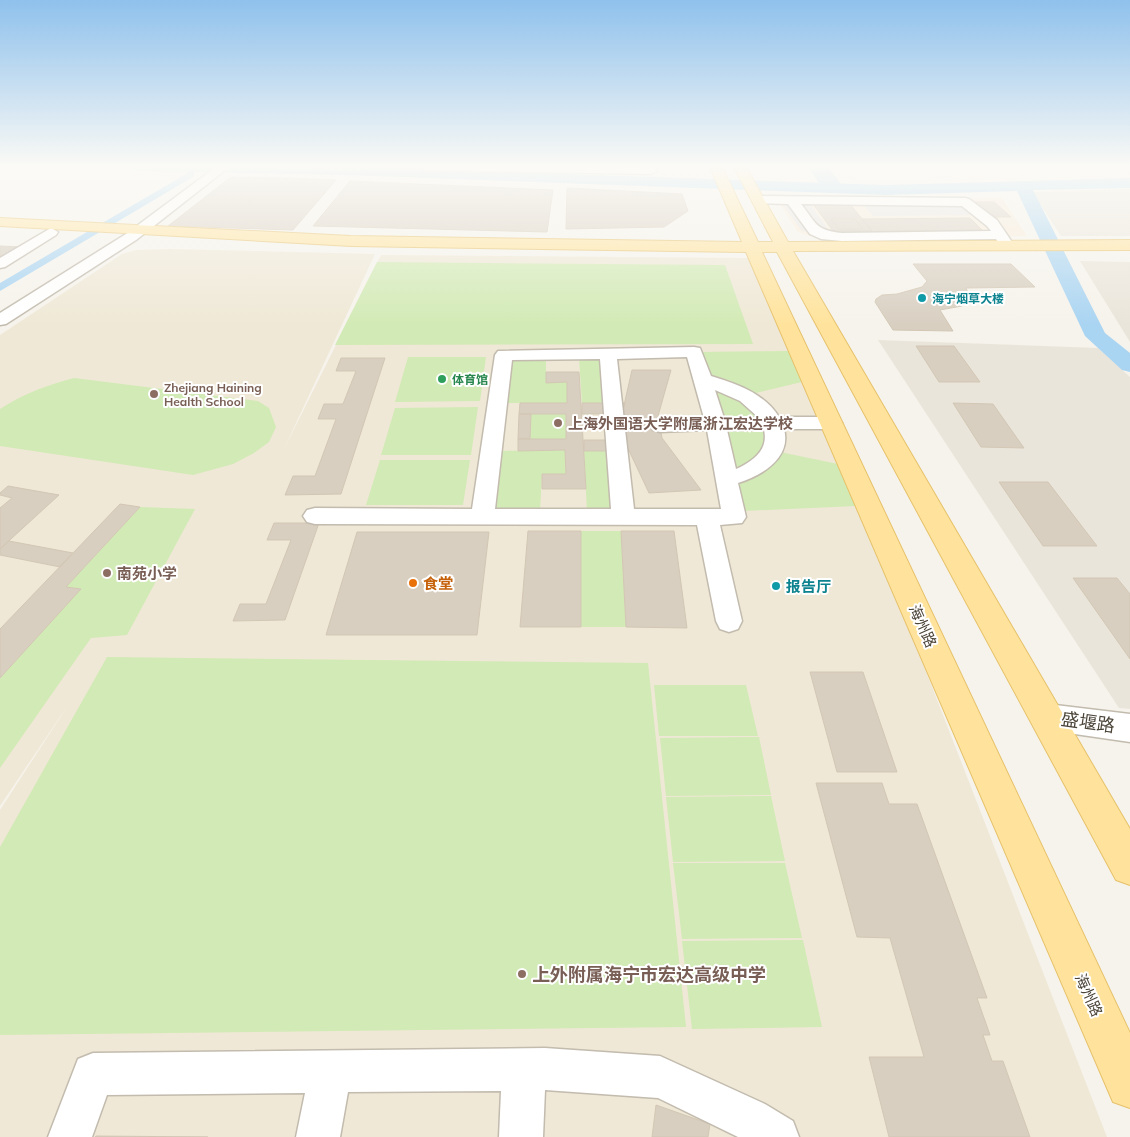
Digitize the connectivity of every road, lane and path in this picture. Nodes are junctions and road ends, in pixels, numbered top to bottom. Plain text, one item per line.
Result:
1 (144, 220) edge
2 (740, 220) edge
3 (769, 220) edge
4 (806, 220) edge
5 (988, 220) edge
6 (0, 222) edge
7 (0, 229) edge
8 (72, 230) junction
9 (51, 232) junction
10 (124, 233) junction
11 (1009, 245) junction
12 (1130, 245) edge
13 (1092, 248) junction
14 (754, 250) junction
15 (785, 250) junction
16 (1130, 251) edge
17 (0, 264) edge
18 (0, 320) edge
19 (608, 354) junction
20 (703, 380) junction
21 (773, 423) junction
22 (832, 423) junction
23 (716, 424) junction
24 (660, 426) dead end
25 (315, 516) dead end
26 (482, 517) junction
27 (707, 517) junction
28 (623, 518) junction
29 (729, 621) dead end
30 (1047, 717) junction
31 (1130, 728) edge
32 (1130, 866) edge
33 (523, 1069) junction
34 (331, 1071) junction
35 (1130, 1085) edge
36 (70, 1137) edge
37 (318, 1137) edge
38 (521, 1137) edge
39 (777, 1137) edge

1 - 10 street
2 - 14 main road, 海州路
3 - 15 main road
4 - 11 street
5 - 11 street
6 - 8 main road
7 - 9 main road
8 - 9 main road
8 - 10 main road
9 - 17 street
10 - 14 main road
10 - 18 street
11 - 13 main road
11 - 15 main road
12 - 13 main road
13 - 16 main road
14 - 15 main road
14 - 22 main road, 海州路
15 - 30 main road
19 - 20 street
19 - 26 street
19 - 28 street
20 - 21 street
20 - 23 street
21 - 22 street
21 - 23 street
21 - 23 street
22 - 35 main road, 海州路
23 - 24 street
23 - 27 street
25 - 26 street
26 - 28 street
27 - 28 street
27 - 29 street
30 - 31 street, 盛堰路
30 - 32 main road
33 - 34 street
33 - 38 street
33 - 39 street
34 - 36 street
34 - 37 street

